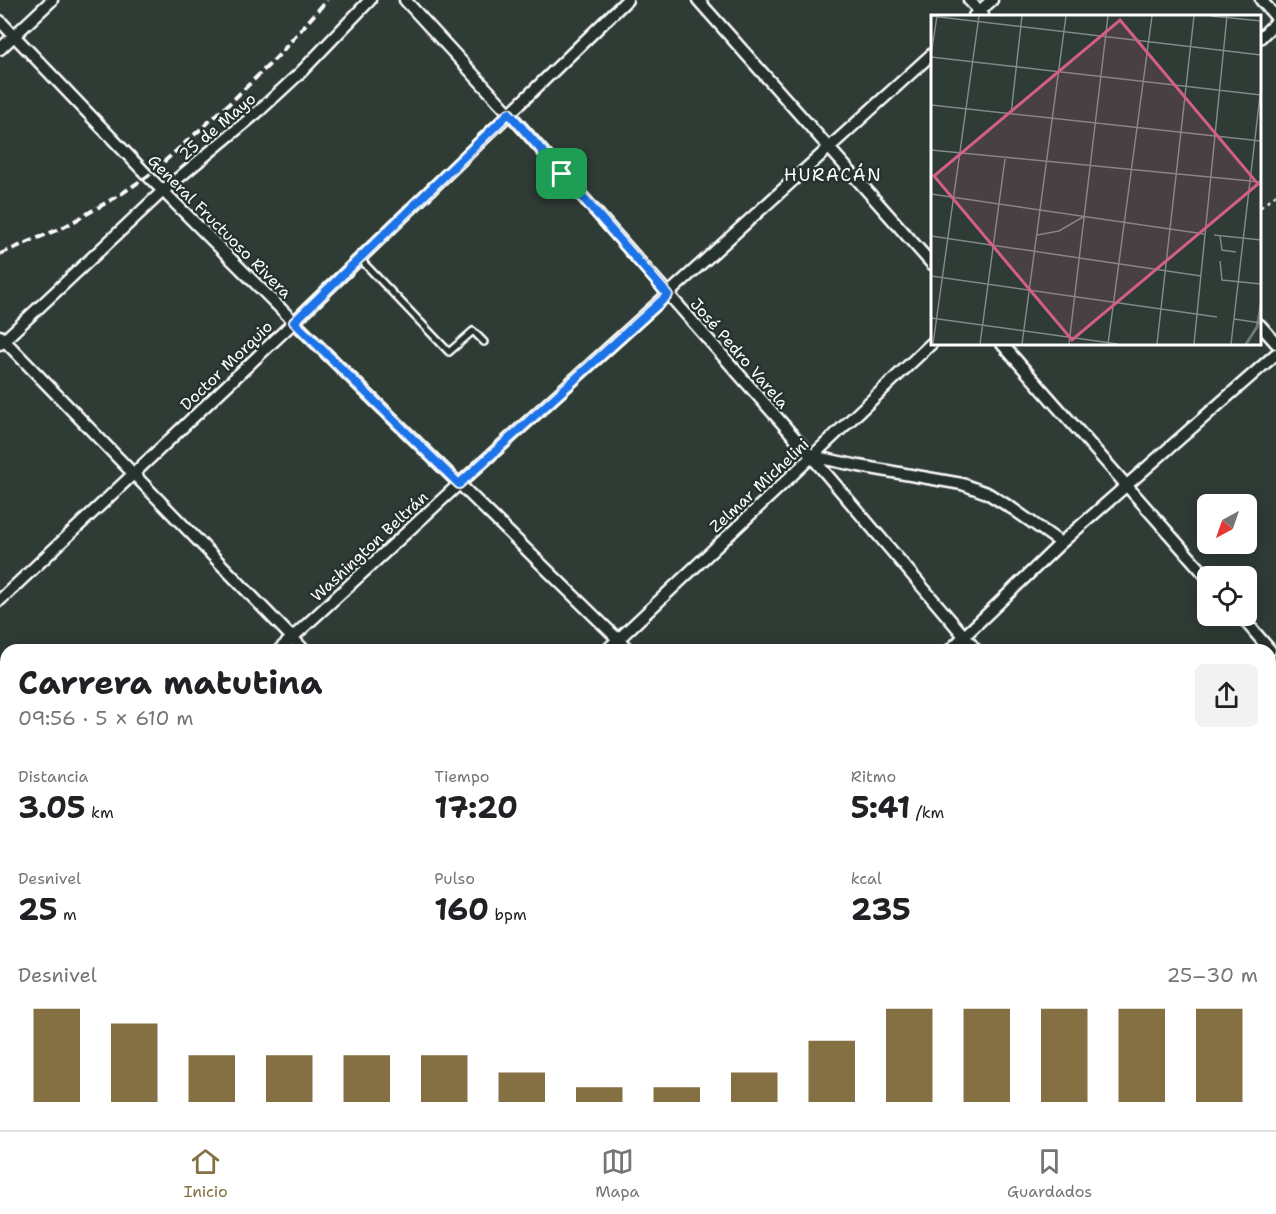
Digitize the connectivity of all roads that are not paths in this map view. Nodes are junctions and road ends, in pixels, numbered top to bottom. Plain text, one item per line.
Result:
1 (52, 0) edge
2 (370, 0) edge
3 (405, 0) edge
4 (627, 0) edge
5 (698, 0) edge
6 (969, 0) edge
7 (992, 0) edge
8 (1261, 0) edge
9 (979, 15) edge
10 (1276, 17) edge
11 (0, 21) edge
12 (1276, 22) edge
13 (14, 35) junction
14 (1261, 37) edge
15 (0, 49) edge
16 (931, 56) edge
17 (509, 113) junction
18 (829, 148) junction
19 (164, 190) junction
20 (359, 258) junction
21 (931, 262) edge
22 (668, 295) junction
23 (294, 322) junction
24 (1261, 326) edge
25 (1, 340) edge
26 (484, 342) dead end
27 (1276, 343) edge
28 (931, 345) edge
29 (1003, 345) edge
30 (1276, 354) edge
31 (811, 456) junction
32 (134, 474) junction
33 (459, 484) junction
34 (1126, 486) junction
35 (1061, 543) junction
36 (1197, 566) edge
37 (0, 600) edge
38 (1250, 626) edge
39 (964, 636) junction
40 (293, 638) junction
41 (618, 638) junction
42 (286, 644) edge
43 (298, 644) edge
44 (612, 644) edge
45 (624, 644) edge
46 (956, 644) edge
47 (971, 644) edge
48 (1266, 644) edge

1 - 13 street
2 - 19 street, 25 de Mayo
3 - 17 street, José Pedro Varela
4 - 17 street, Doctor Morquio
5 - 18 street
6 - 9 street
7 - 9 street
8 - 10 street
11 - 13 street, General Fructuoso Rivera
12 - 14 street
13 - 15 street
13 - 19 street, General Fructuoso Rivera
16 - 18 street, Washington Beltrán
17 - 20 street, Doctor Morquio
17 - 22 street, José Pedro Varela
18 - 21 street
18 - 22 street, Washington Beltrán
19 - 23 street, General Fructuoso Rivera
19 - 25 street, 25 de Mayo
20 - 23 street, Doctor Morquio
20 - 26 lane
22 - 31 street, José Pedro Varela
22 - 33 street, Washington Beltrán
23 - 32 street, Doctor Morquio
23 - 33 street, General Fructuoso Rivera
24 - 27 street
25 - 32 street
28 - 31 street, Zelmar Michelini
29 - 34 street
30 - 34 street
31 - 35 street
31 - 39 street, José Pedro Varela
31 - 41 street, Zelmar Michelini
32 - 37 street, Doctor Morquio
32 - 40 street
33 - 40 street, Washington Beltrán
33 - 41 street, General Fructuoso Rivera
34 - 35 street
34 - 36 street
35 - 39 street
38 - 48 street
39 - 46 street
39 - 47 street, José Pedro Varela
40 - 42 street, Washington Beltrán
40 - 43 street
41 - 44 street, Zelmar Michelini
41 - 45 street, General Fructuoso Rivera

